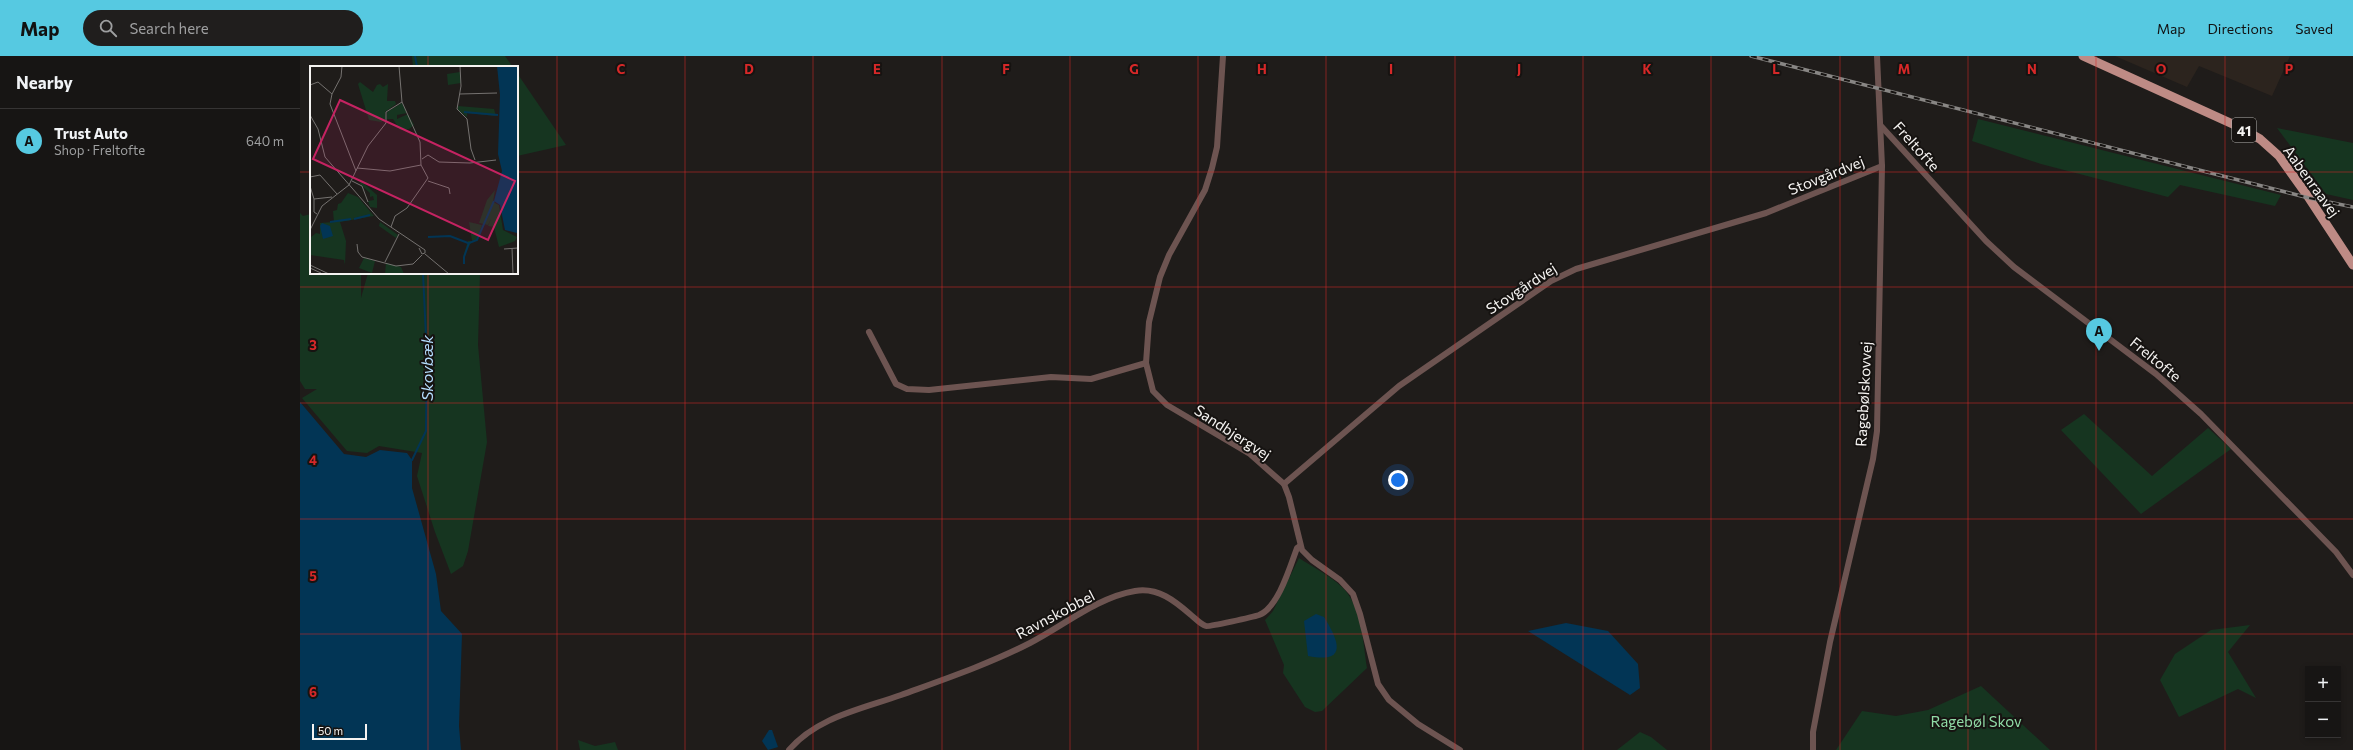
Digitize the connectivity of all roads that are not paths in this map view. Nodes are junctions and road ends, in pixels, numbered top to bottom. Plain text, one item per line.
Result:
1 (1223, 56) edge
2 (1877, 56) edge
3 (2083, 56) edge
4 (1881, 126) junction
5 (1882, 166) junction
6 (2353, 265) edge
7 (869, 332) dead end
8 (1146, 363) junction
9 (1284, 484) junction
10 (1300, 546) junction
11 (2353, 575) edge
12 (789, 750) edge
13 (1460, 750) edge
14 (1813, 750) edge

1 - 8 street, Sandbjergvej
2 - 4 street, Ragebølskovvej
3 - 6 main road, Aabenraavej / 41
4 - 5 street, Ragebølskovvej
4 - 11 street, Freltofte
5 - 9 street, Stovgårdvej
5 - 14 street, Ragebølskovvej
7 - 8 street
8 - 9 street, Sandbjergvej
9 - 10 street, Sandbjergvej
10 - 12 street, Ravnskobbel
10 - 13 street

